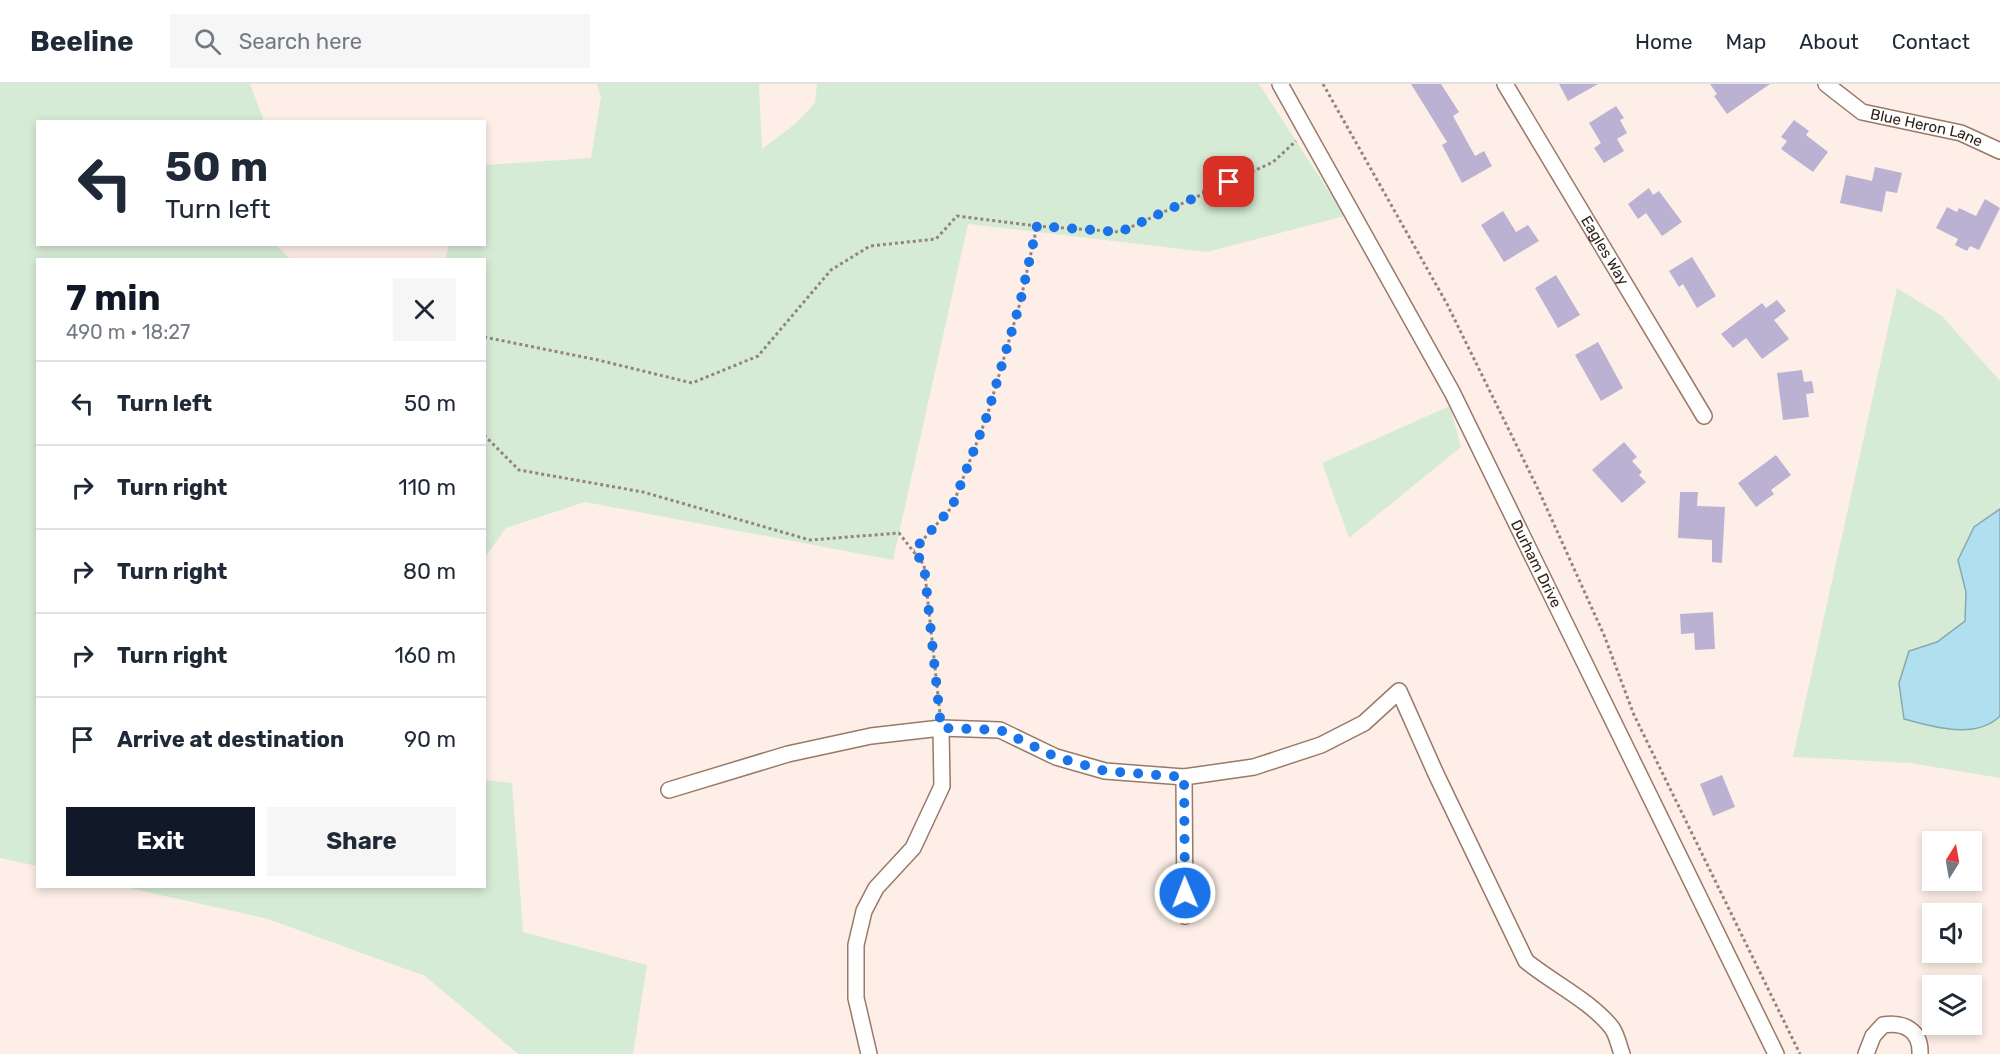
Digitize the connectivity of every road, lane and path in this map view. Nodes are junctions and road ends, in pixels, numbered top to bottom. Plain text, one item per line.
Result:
1 (1280, 84) edge
2 (1323, 84) edge
3 (1505, 84) edge
4 (1826, 84) edge
5 (1310, 136) junction
6 (2000, 151) edge
7 (1037, 226) junction
8 (486, 337) edge
9 (1704, 416) dead end
10 (486, 437) edge
11 (914, 550) junction
12 (941, 728) junction
13 (1184, 777) junction
14 (669, 790) dead end
15 (1185, 916) dead end
16 (869, 1054) edge
17 (1622, 1054) edge
18 (1776, 1054) edge
19 (1800, 1054) edge
20 (1866, 1054) edge
21 (1920, 1054) edge

1 - 5 street, Durham Drive
2 - 19 path
3 - 9 street, Eagles Way
4 - 6 street, Blue Heron Lane
5 - 7 path
5 - 18 street, Durham Drive
7 - 8 path
7 - 11 path
10 - 11 path
11 - 12 path
12 - 13 street
12 - 14 street
12 - 16 street
13 - 15 street
13 - 17 street
20 - 21 street

